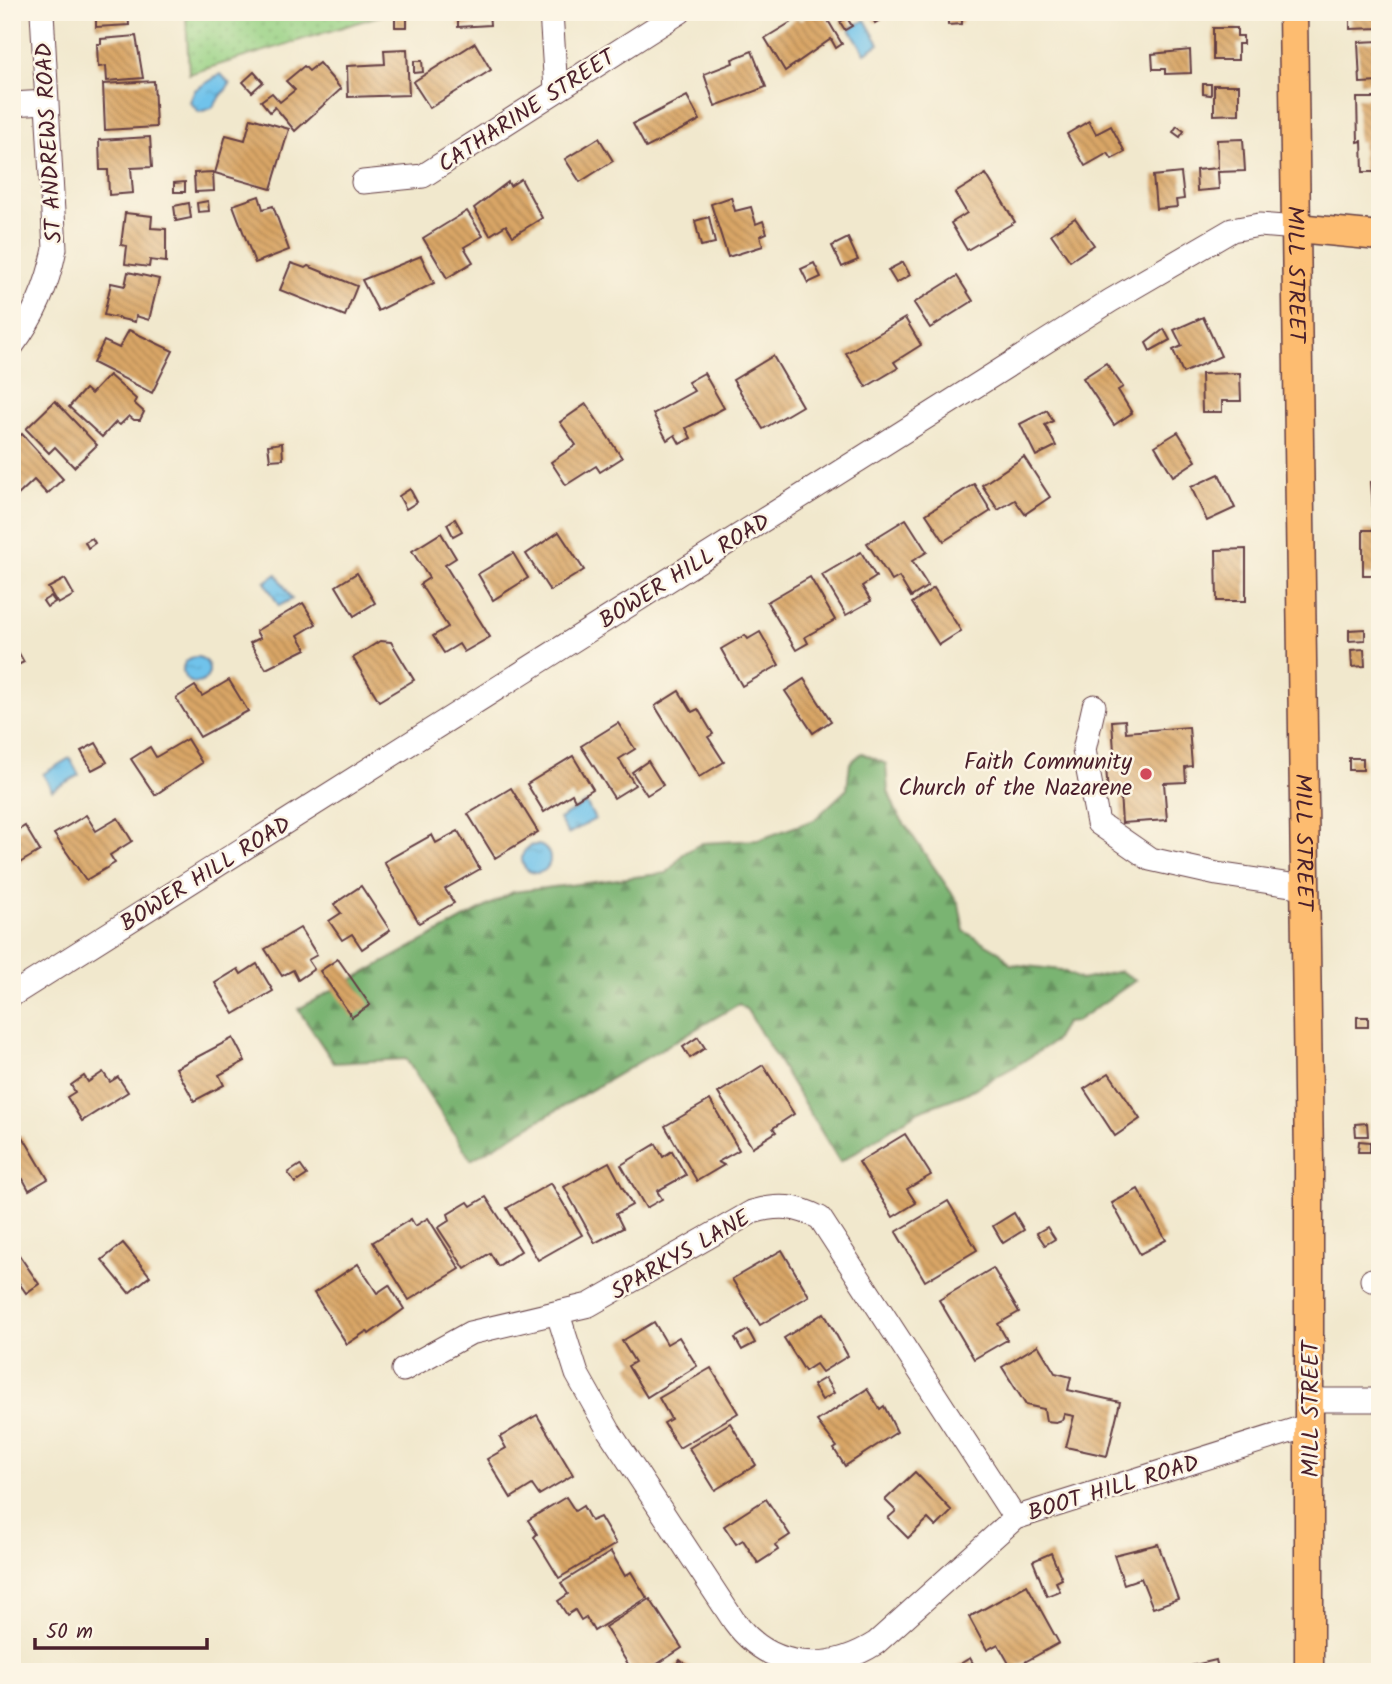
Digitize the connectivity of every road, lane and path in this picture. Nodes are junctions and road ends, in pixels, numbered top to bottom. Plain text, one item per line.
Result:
1 (41, 12) edge
2 (551, 12) edge
3 (680, 12) edge
4 (1293, 12) edge
5 (556, 90) junction
6 (46, 102) junction
7 (12, 104) edge
8 (363, 182) dead end
9 (1297, 228) junction
10 (1380, 236) edge
11 (12, 346) edge
12 (1094, 706) dead end
13 (1304, 887) junction
14 (12, 995) edge
15 (558, 1314) junction
16 (403, 1370) dead end
17 (1380, 1400) edge
18 (1310, 1413) junction
19 (1015, 1518) junction
20 (1309, 1672) edge

1 - 6 street, ST ANDREWS ROAD
2 - 5 street
3 - 5 street, CATHARINE STREET
4 - 9 main road, MILL STREET
5 - 8 street, CATHARINE STREET
6 - 7 street
6 - 11 street, ST ANDREWS ROAD
9 - 10 main road
9 - 13 main road, MILL STREET
9 - 14 street, BOWER HILL ROAD
12 - 13 street
13 - 18 main road, MILL STREET
15 - 16 street, SPARKYS LANE
15 - 19 street, SPARKYS LANE
15 - 19 street, BOOT HILL ROAD
17 - 18 street, BOOT HILL ROAD
18 - 19 street, BOOT HILL ROAD
18 - 20 main road, MILL STREET

